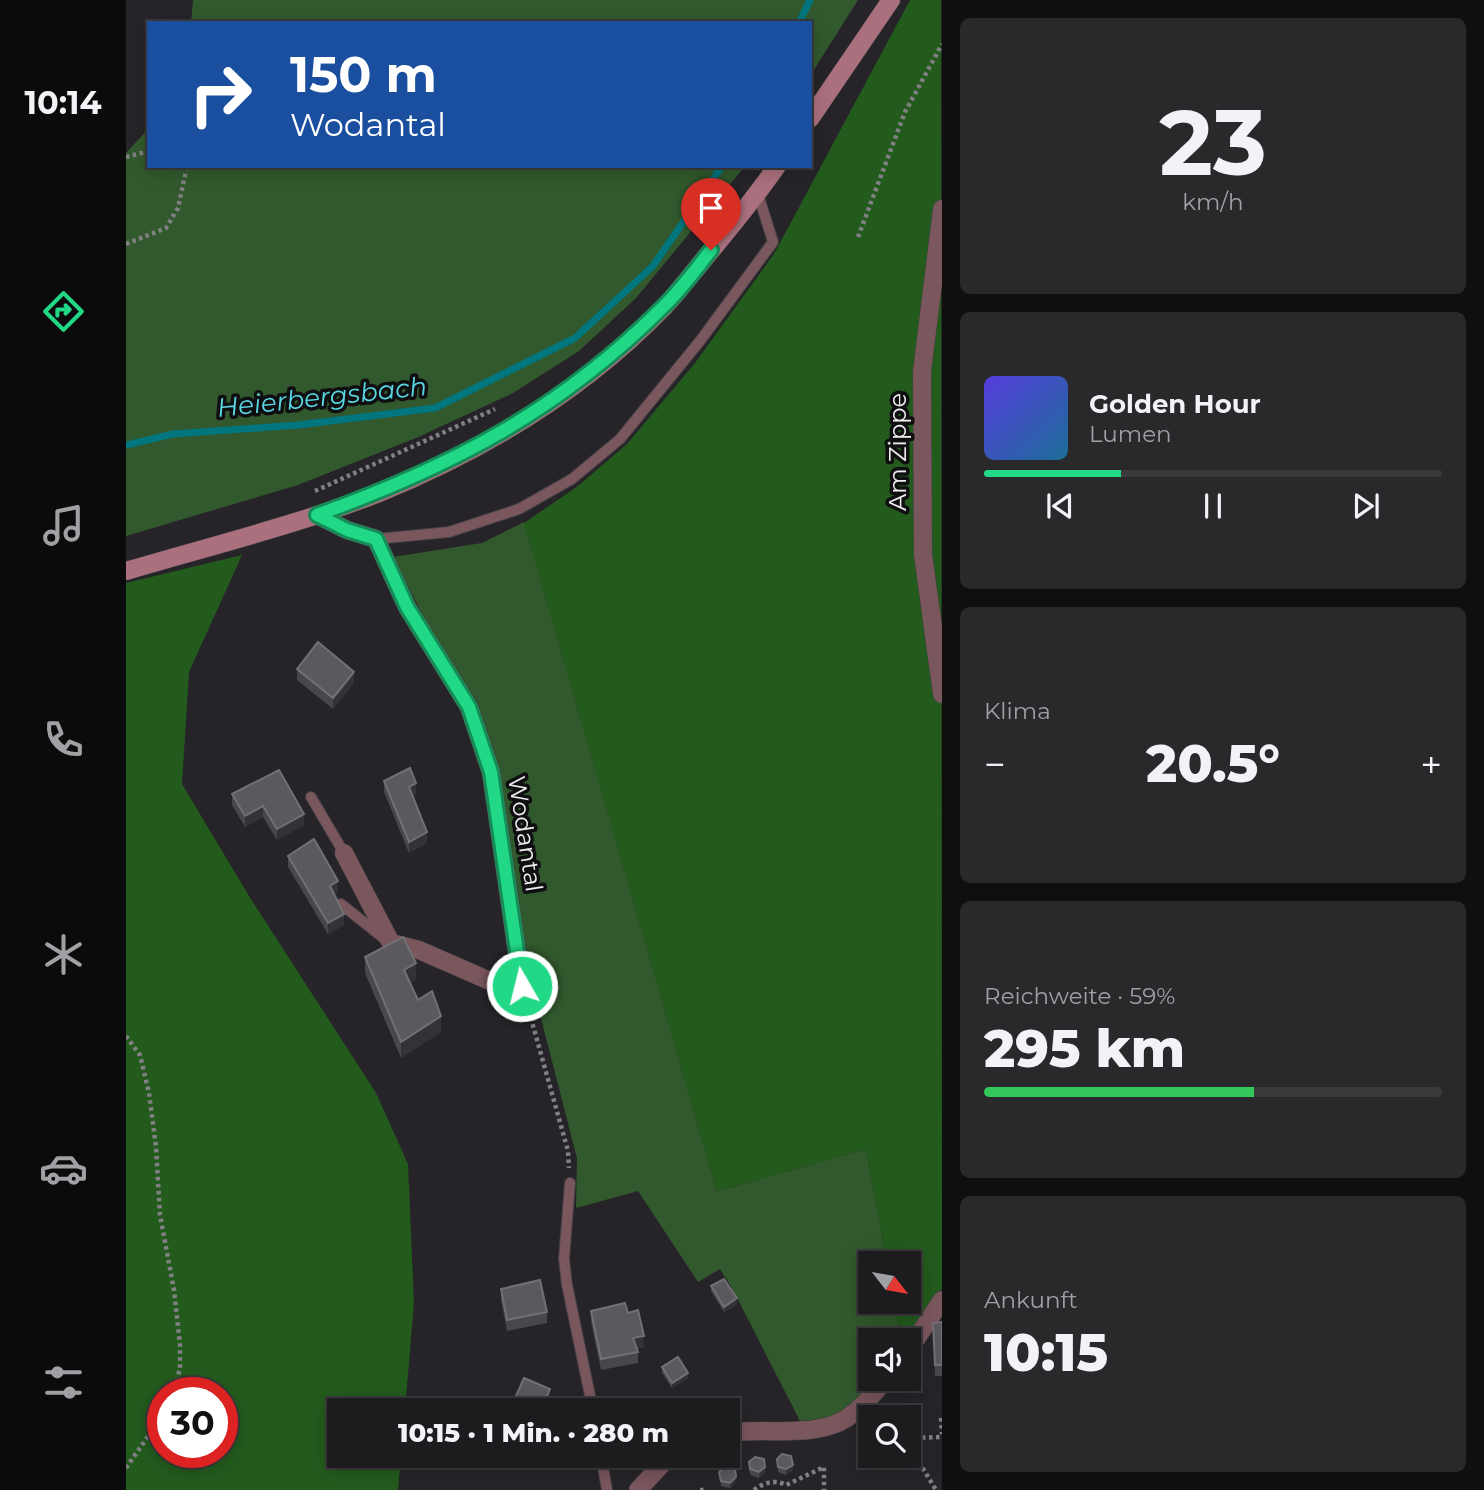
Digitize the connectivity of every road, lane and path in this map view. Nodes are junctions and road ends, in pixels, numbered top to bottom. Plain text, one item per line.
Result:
1 (891, 0) edge
2 (942, 44) edge
3 (812, 116) edge
4 (147, 152) edge
5 (126, 157) edge
6 (187, 168) edge
7 (776, 168) edge
8 (758, 194) junction
9 (942, 209) edge
10 (858, 237) dead end
11 (126, 244) edge
12 (498, 408) dead end
13 (309, 494) dead end
14 (317, 515) junction
15 (376, 539) junction
16 (126, 571) edge
17 (942, 694) edge
18 (310, 797) dead end
19 (344, 853) joint
20 (341, 904) edge
21 (391, 943) junction
22 (522, 986) junction
23 (126, 1035) edge
24 (570, 1183) joint
25 (942, 1300) edge
26 (921, 1332) edge
27 (178, 1377) edge
28 (876, 1391) edge
29 (591, 1398) edge
30 (941, 1418) edge
31 (740, 1431) edge
32 (942, 1436) edge
33 (921, 1437) edge
34 (147, 1438) edge
35 (921, 1465) edge
36 (126, 1468) edge
37 (603, 1468) edge
38 (658, 1468) edge
39 (761, 1476) edge
40 (764, 1483) junction
41 (788, 1488) edge
42 (607, 1490) edge
43 (638, 1490) edge
44 (700, 1490) edge
45 (706, 1490) edge
46 (754, 1490) edge
47 (824, 1490) edge
48 (936, 1490) edge

1 - 3 main road
2 - 10 path
4 - 5 path
6 - 11 path
7 - 8 main road
8 - 14 main road
8 - 15 lane
9 - 17 street, Am Zippe
12 - 13 path
14 - 15 street
14 - 16 main road
15 - 22 street, Wodantal
18 - 19 lane
19 - 21 street
20 - 21 lane
21 - 22 street
22 - 24 path
23 - 27 path
24 - 29 lane
25 - 26 street
28 - 31 street
30 - 32 path
32 - 33 path
34 - 36 path
35 - 48 path
37 - 42 lane
38 - 43 street
39 - 40 path
40 - 41 path
40 - 46 path
41 - 47 path
44 - 45 path

